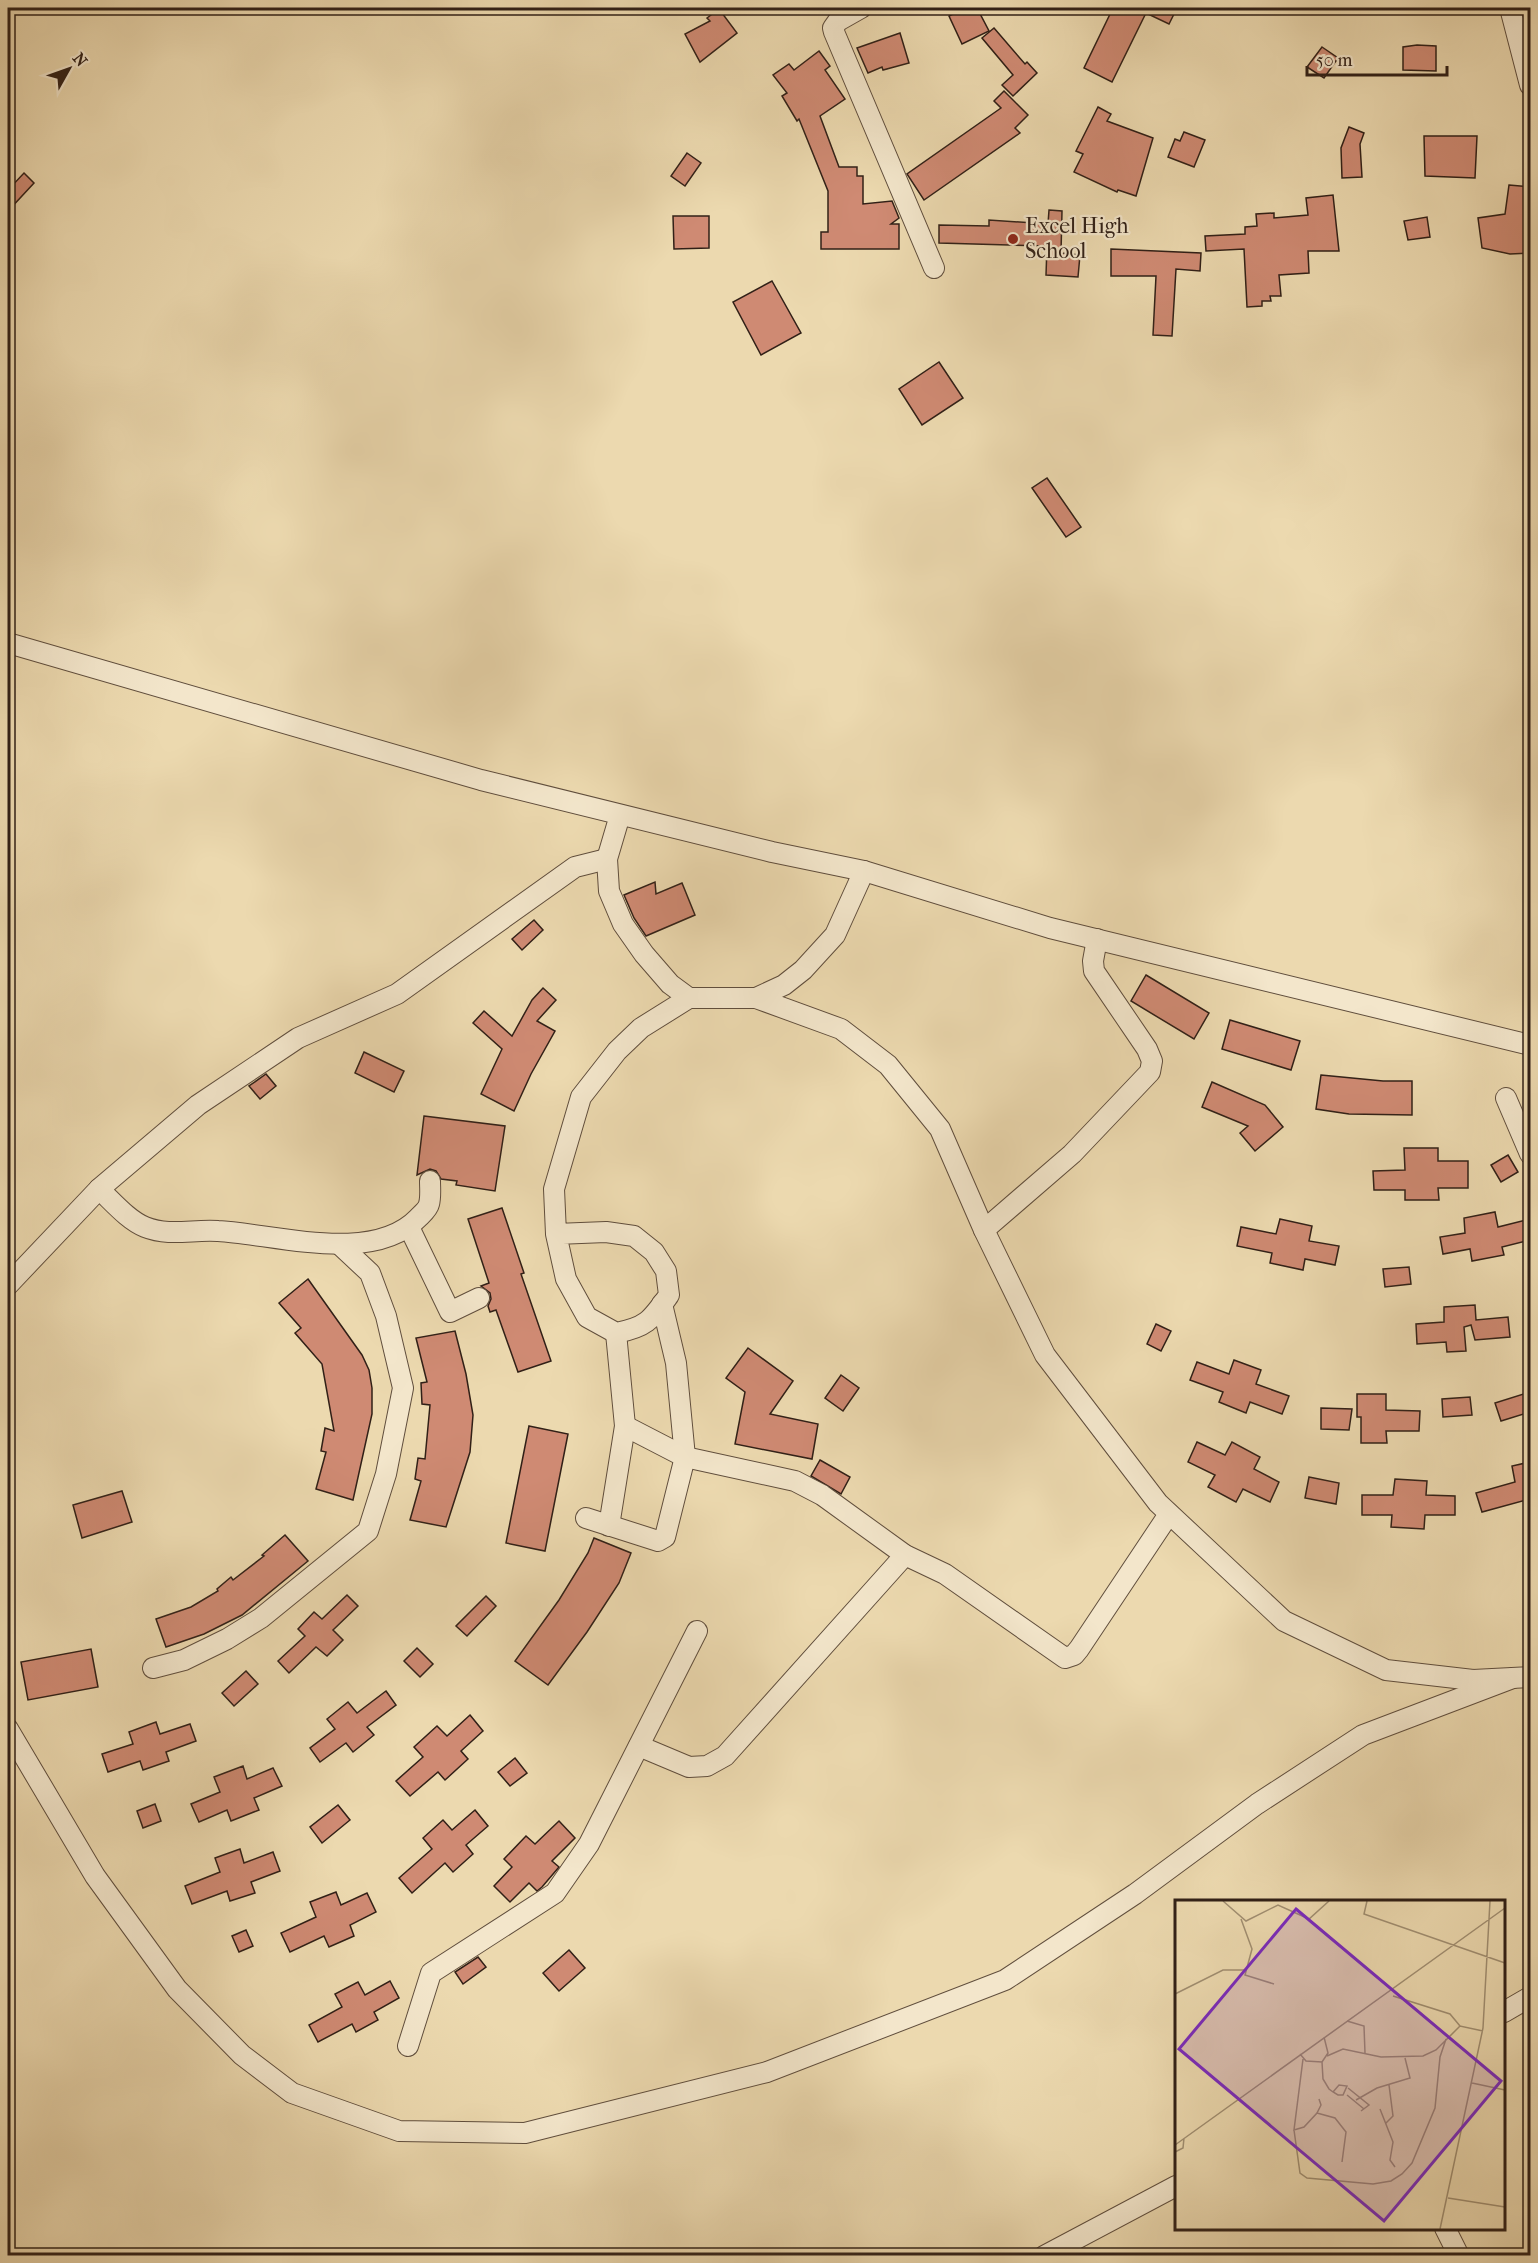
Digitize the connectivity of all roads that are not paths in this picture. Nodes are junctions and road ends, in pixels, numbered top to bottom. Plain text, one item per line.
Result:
1 (861, 8) edge
2 (1510, 8) edge
3 (1530, 85) edge
4 (934, 268) dead end
5 (8, 643) edge
6 (621, 815) junction
7 (607, 859) junction
8 (864, 871) junction
9 (1097, 939) junction
10 (690, 998) junction
11 (756, 998) junction
12 (1530, 1045) edge
13 (1506, 1098) dead end
14 (1530, 1154) edge
15 (430, 1181) dead end
16 (99, 1189) junction
17 (409, 1227) junction
18 (984, 1230) junction
19 (556, 1234) junction
20 (339, 1244) junction
21 (8, 1285) edge
22 (479, 1298) dead end
23 (662, 1304) junction
24 (616, 1333) junction
25 (625, 1426) junction
26 (685, 1457) junction
27 (1169, 1514) junction
28 (586, 1518) dead end
29 (609, 1526) junction
30 (905, 1555) junction
31 (697, 1631) dead end
32 (153, 1668) dead end
33 (1522, 1678) edge
34 (8, 1729) edge
35 (639, 1746) junction
36 (1530, 1997) edge
37 (1505, 2011) edge
38 (408, 2046) dead end
39 (1175, 2187) edge
40 (1446, 2230) edge
41 (1044, 2256) edge
42 (1459, 2256) edge

1 - 4 street
2 - 3 street
5 - 6 street
6 - 7 street
6 - 8 street
7 - 10 street
7 - 16 street
8 - 9 street
8 - 11 street
9 - 12 street
9 - 18 street
10 - 11 street
10 - 19 street
11 - 18 street
13 - 14 street
15 - 17 street
16 - 20 street
16 - 21 street
17 - 20 street
17 - 22 street
18 - 27 street
19 - 23 street
19 - 24 street
20 - 32 street
23 - 24 street
23 - 26 street
24 - 25 street
25 - 26 street
25 - 29 street
26 - 29 street
26 - 30 street
27 - 30 street
27 - 33 street
28 - 29 street
30 - 35 street
31 - 35 street
33 - 34 street
35 - 38 street
36 - 37 street
39 - 41 street
40 - 42 street

